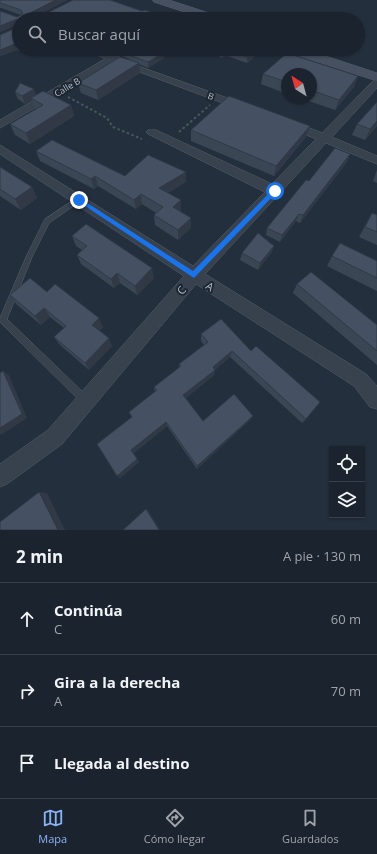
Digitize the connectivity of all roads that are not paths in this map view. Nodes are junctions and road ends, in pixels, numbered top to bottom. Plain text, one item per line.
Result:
1 (145, 0) edge
2 (158, 0) edge
3 (179, 12) edge
4 (195, 12) edge
5 (105, 56) edge
6 (116, 56) edge
7 (312, 56) edge
8 (333, 56) edge
9 (112, 59) junction
10 (377, 70) edge
11 (377, 77) edge
12 (377, 82) edge
13 (253, 111) edge
14 (281, 121) edge
15 (0, 125) edge
16 (152, 132) road end
17 (324, 136) junction
18 (0, 149) edge
19 (377, 160) edge
20 (275, 191) junction
21 (79, 200) junction
22 (194, 275) junction
23 (377, 400) edge
24 (86, 401) junction
25 (0, 477) edge

1 - 3 main road
2 - 4 main road
5 - 9 street, B
6 - 9 lane
7 - 11 main road
8 - 10 main road
9 - 13 street, B
9 - 15 street, Calle B
12 - 17 street, C
14 - 17 street
16 - 20 street
17 - 19 street
17 - 20 street, C
18 - 21 street, A
20 - 22 street, C
21 - 22 street, A
21 - 24 lane
22 - 23 street, A
22 - 24 street, C
24 - 25 street, C

